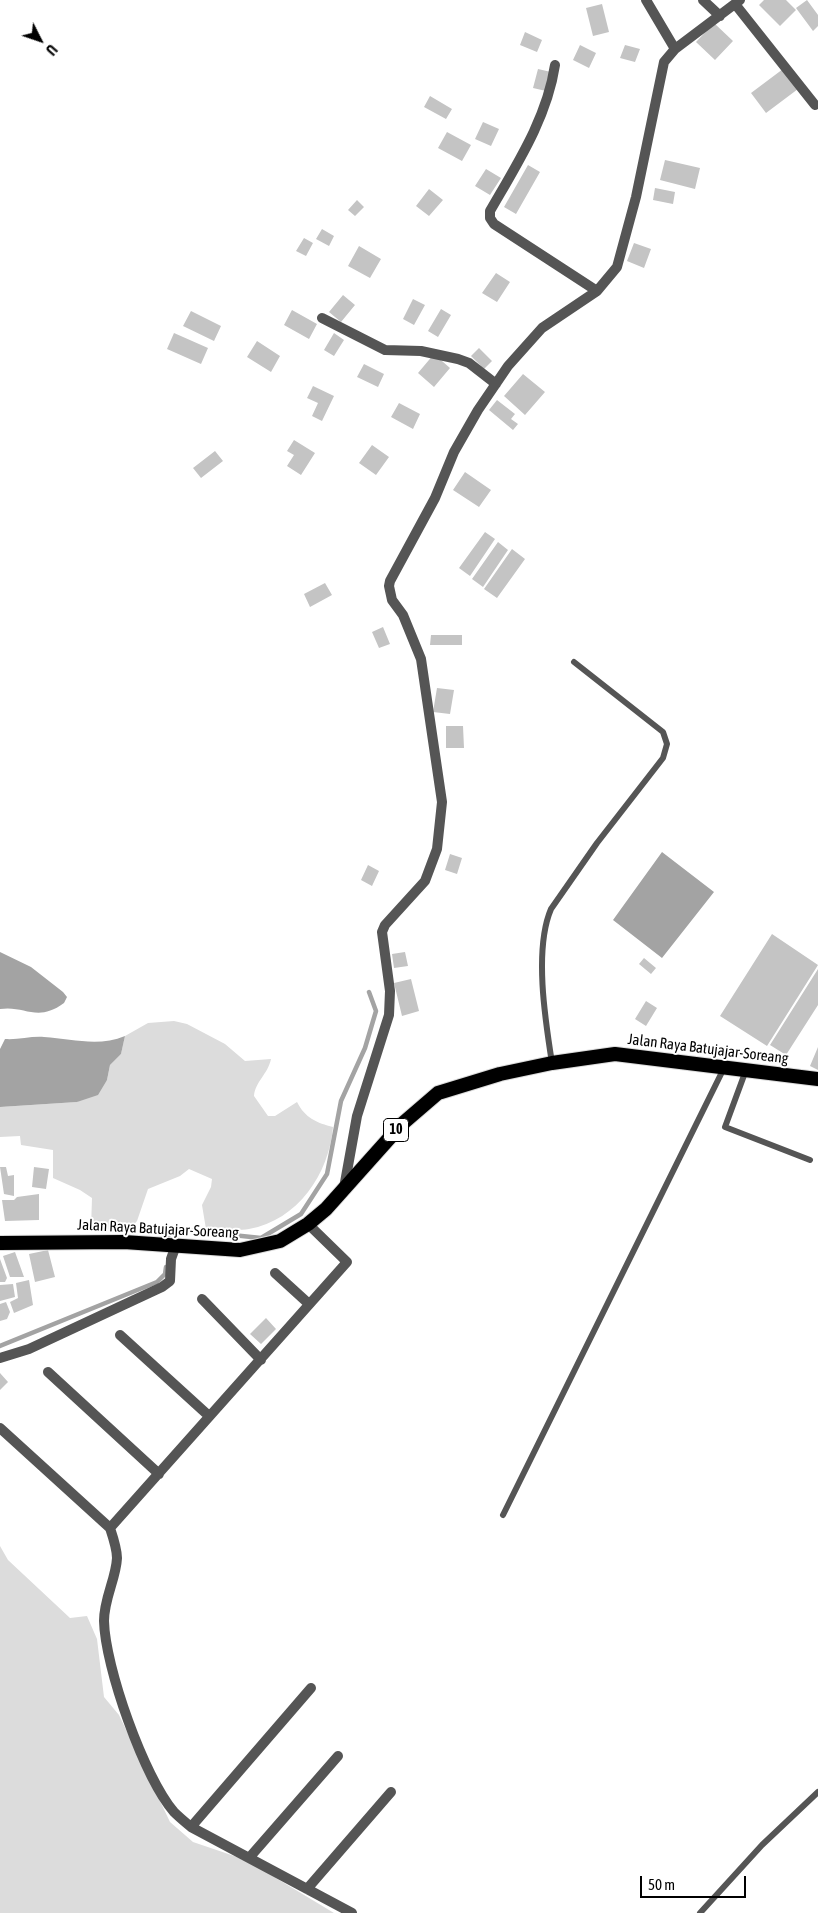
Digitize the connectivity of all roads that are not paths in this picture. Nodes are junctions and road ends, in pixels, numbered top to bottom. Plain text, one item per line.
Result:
1 (646, 0) edge
2 (703, 0) edge
3 (738, 2) edge
4 (720, 16) junction
5 (675, 49) junction
6 (555, 65) dead end
7 (815, 106) dead end
8 (597, 292) junction
9 (322, 318) dead end
10 (496, 384) junction
11 (574, 662) dead end
12 (552, 1062) junction
13 (725, 1067) junction
14 (746, 1070) junction
15 (818, 1079) edge
16 (810, 1160) dead end
17 (344, 1188) junction
18 (308, 1224) junction
19 (0, 1243) edge
20 (176, 1245) junction
21 (275, 1273) dead end
22 (202, 1299) dead end
23 (309, 1304) junction
24 (120, 1335) dead end
25 (0, 1358) edge
26 (261, 1360) junction
27 (48, 1372) dead end
28 (209, 1416) junction
29 (0, 1428) edge
30 (158, 1474) junction
31 (503, 1515) dead end
32 (110, 1528) junction
33 (311, 1688) dead end
34 (338, 1756) dead end
35 (391, 1792) dead end
36 (818, 1792) edge
37 (191, 1827) junction
38 (250, 1858) junction
39 (307, 1889) junction
40 (352, 1913) edge
41 (700, 1913) edge

1 - 5 street
2 - 4 street
3 - 4 street
3 - 7 street
4 - 5 street
5 - 8 street
6 - 8 street
8 - 10 street
9 - 10 street
10 - 17 street
11 - 12 lane
12 - 13 highway, Jalan Raya Batujajar-Soreang / 10
12 - 17 highway, Jalan Raya Batujajar-Soreang / 10
13 - 14 highway, Jalan Raya Batujajar-Soreang / 10
13 - 31 lane
14 - 15 highway, Jalan Raya Batujajar-Soreang / 10
14 - 16 lane
17 - 18 highway, Jalan Raya Batujajar-Soreang / 10
18 - 20 highway, Jalan Raya Batujajar-Soreang / 10
18 - 23 street
19 - 20 highway, Jalan Raya Batujajar-Soreang / 10
20 - 25 street
21 - 23 street
22 - 26 street
23 - 26 street
24 - 28 street
26 - 28 street
27 - 30 street
28 - 30 street
29 - 32 street
30 - 32 street
32 - 37 street
33 - 37 street
34 - 38 street
35 - 39 street
36 - 41 lane
37 - 38 street
38 - 39 street
39 - 40 street

